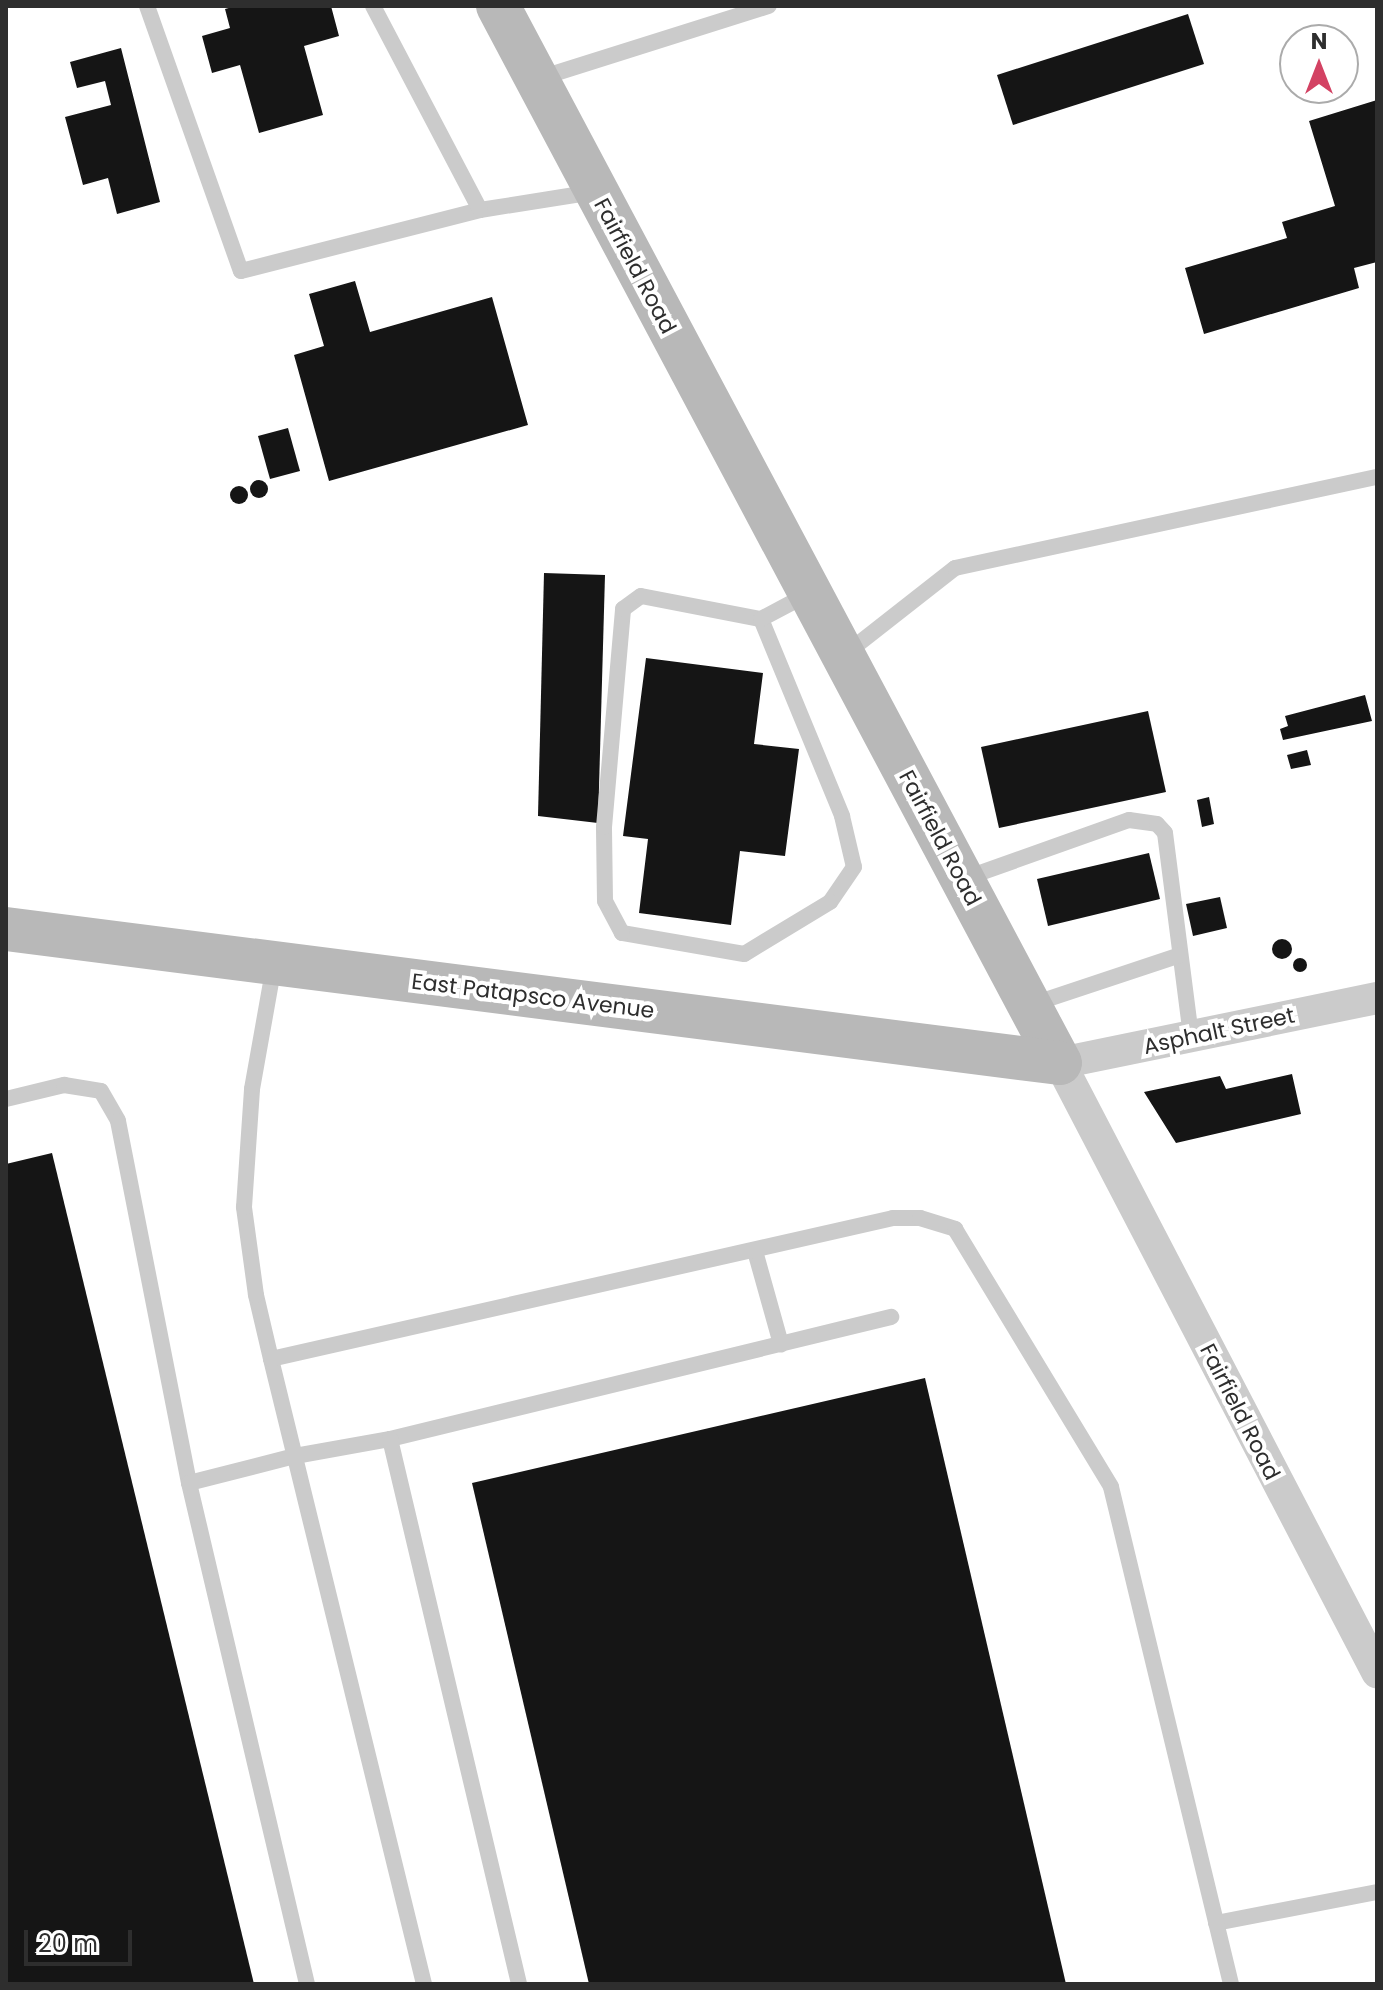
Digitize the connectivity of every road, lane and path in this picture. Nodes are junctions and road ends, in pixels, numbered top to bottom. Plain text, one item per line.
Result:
1 (147, 6) edge
2 (373, 6) edge
3 (498, 6) edge
4 (769, 6) edge
5 (536, 79) junction
6 (596, 192) junction
7 (480, 210) junction
8 (1377, 477) edge
9 (809, 593) junction
10 (761, 619) junction
11 (843, 656) junction
12 (962, 879) junction
13 (6, 929) edge
14 (1180, 955) junction
15 (274, 963) junction
16 (1377, 998) edge
17 (1029, 1005) junction
18 (1191, 1037) junction
19 (1060, 1063) junction
20 (6, 1099) edge
21 (755, 1251) junction
22 (891, 1317) dead end
23 (781, 1344) junction
24 (271, 1359) junction
25 (390, 1439) junction
26 (295, 1456) junction
27 (189, 1483) junction
28 (1377, 1672) edge
29 (1377, 1892) edge
30 (1216, 1923) junction
31 (307, 1984) edge
32 (424, 1984) edge
33 (519, 1984) edge
34 (1231, 1984) edge

1 - 7 lane
2 - 7 lane
3 - 5 street, Fairfield Road
4 - 5 lane
5 - 6 street, Fairfield Road
6 - 7 lane
6 - 9 street, Fairfield Road
8 - 11 lane
9 - 10 lane
9 - 11 street, Fairfield Road
10 - 10 lane
11 - 12 street, Fairfield Road
12 - 14 lane
12 - 17 street, Fairfield Road
13 - 15 street, East Patapsco Avenue
14 - 17 lane
14 - 18 lane
15 - 19 street, East Patapsco Avenue
15 - 24 lane
16 - 18 street, Asphalt Street
17 - 19 street, Fairfield Road
18 - 19 street, Asphalt Street
19 - 28 street, Fairfield Road
20 - 27 lane
21 - 23 lane
21 - 24 lane
21 - 30 lane
22 - 23 lane
23 - 25 lane
24 - 26 lane
25 - 26 lane
25 - 33 lane
26 - 27 lane
26 - 32 lane
27 - 31 lane
29 - 30 lane
30 - 34 lane

